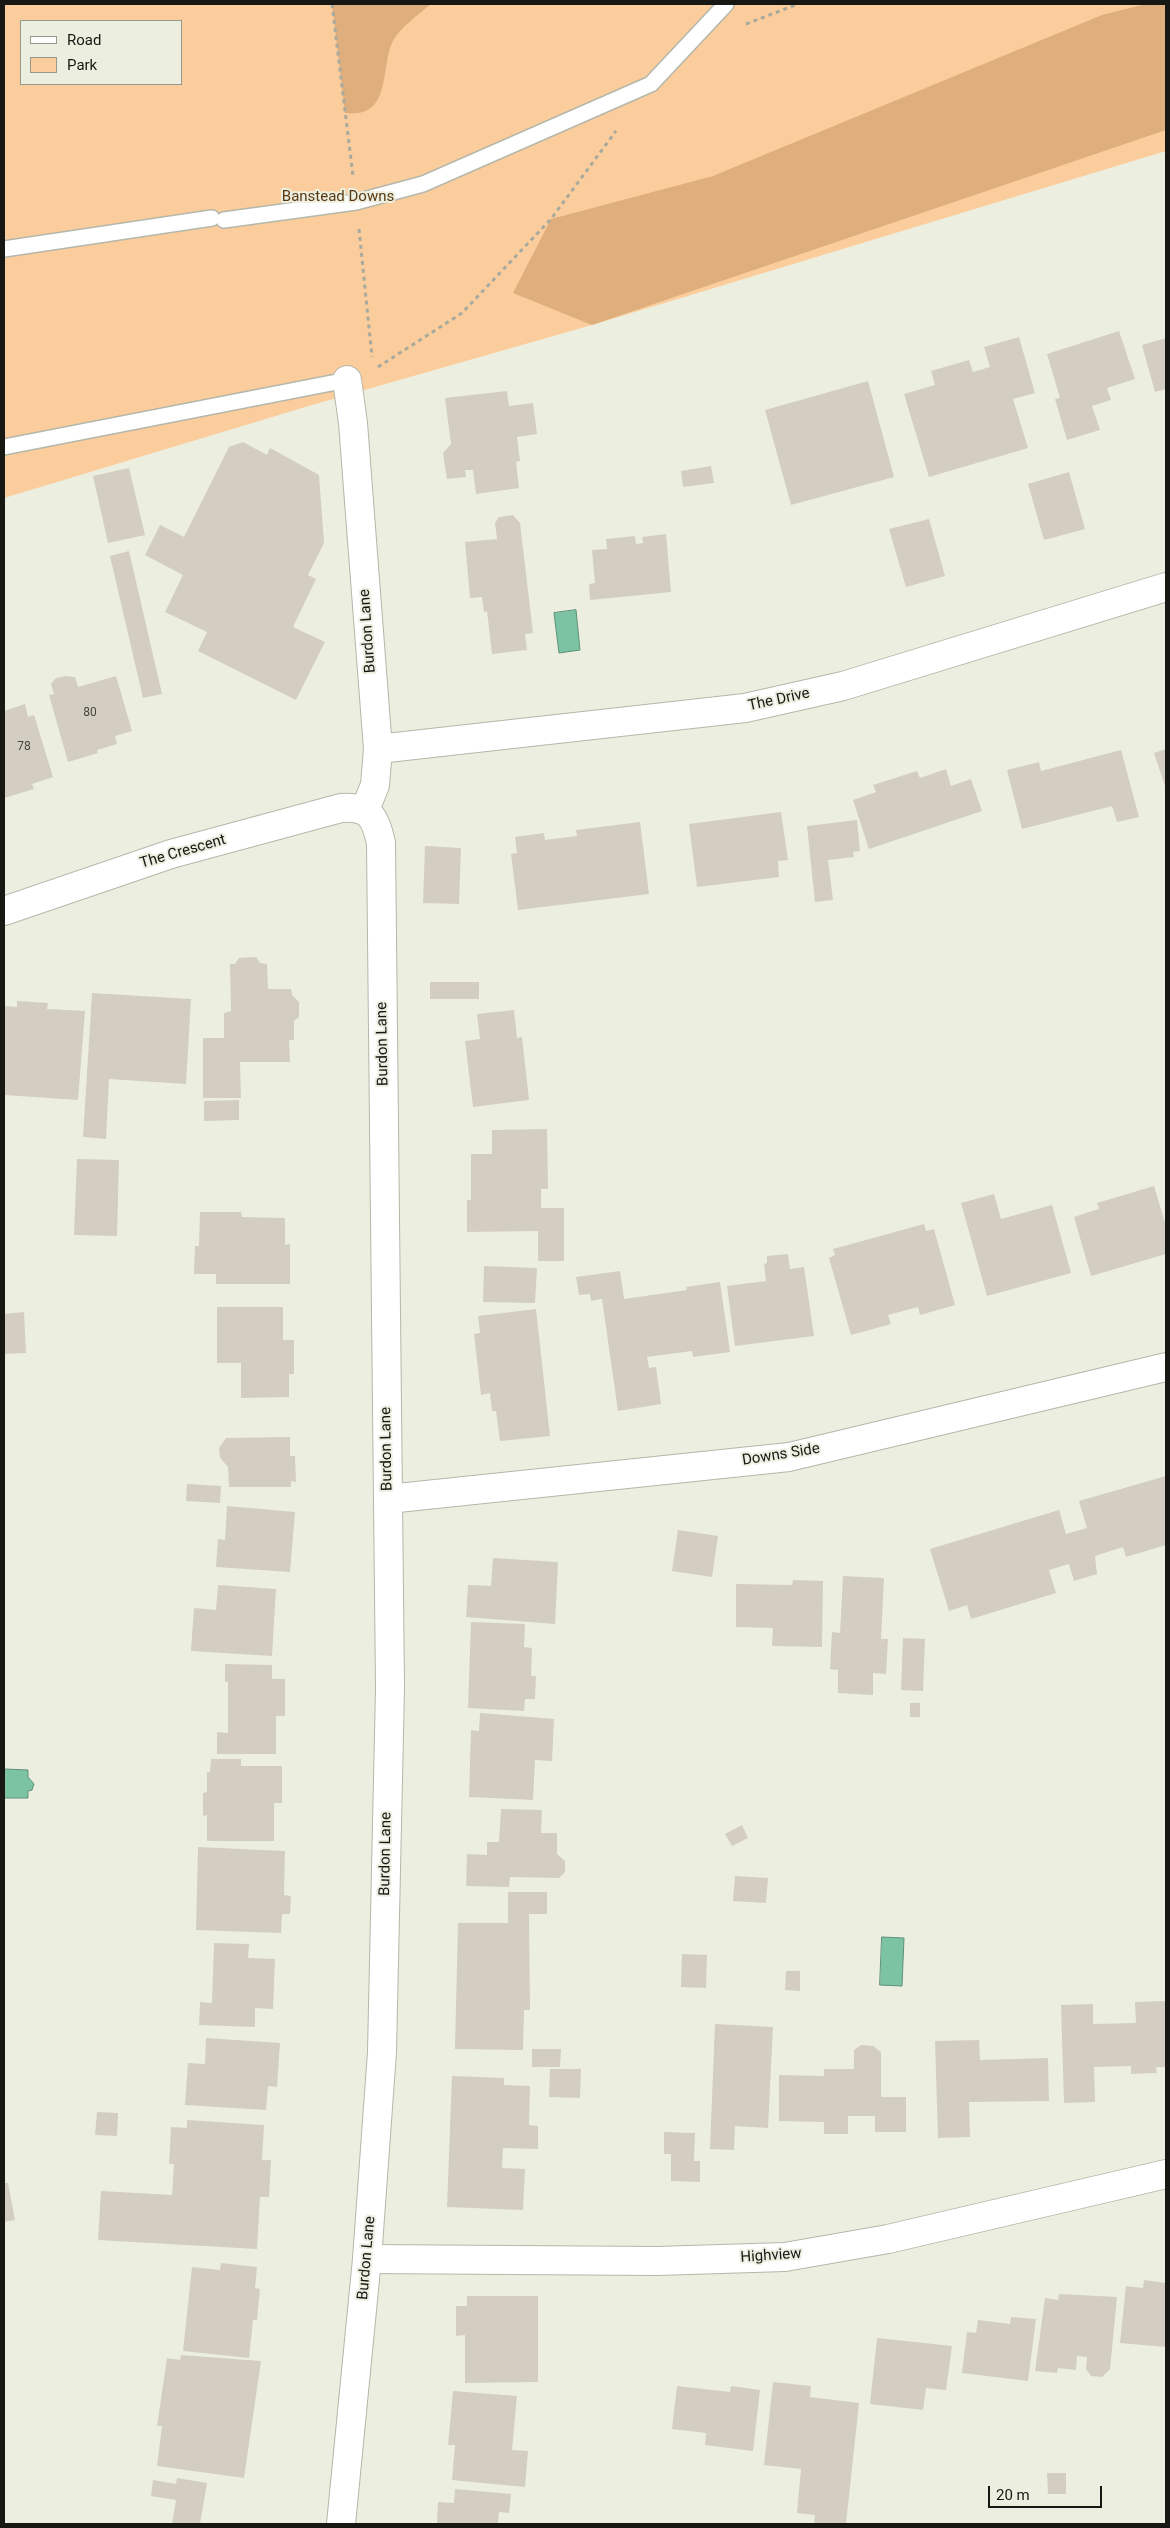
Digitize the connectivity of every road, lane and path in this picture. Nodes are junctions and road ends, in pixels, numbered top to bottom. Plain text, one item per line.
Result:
1 (726, 4) edge
2 (651, 84) junction
3 (4, 249) edge
4 (373, 370) dead end
5 (347, 380) joint
6 (4, 447) edge
7 (1166, 587) edge
8 (378, 749) junction
9 (365, 810) junction
10 (4, 911) edge
11 (1166, 1367) edge
12 (388, 1499) junction
13 (1166, 2174) edge
14 (368, 2259) junction
15 (341, 2524) edge

1 - 2 lane
2 - 3 lane
2 - 4 path
5 - 6 lane
5 - 8 street, Burdon Lane
7 - 8 street, The Drive
8 - 9 street, Burdon Lane
9 - 10 street, The Crescent
9 - 12 street, Burdon Lane
11 - 12 street, Downs Side
12 - 14 street, Burdon Lane
13 - 14 street, Highview
14 - 15 street, Burdon Lane

